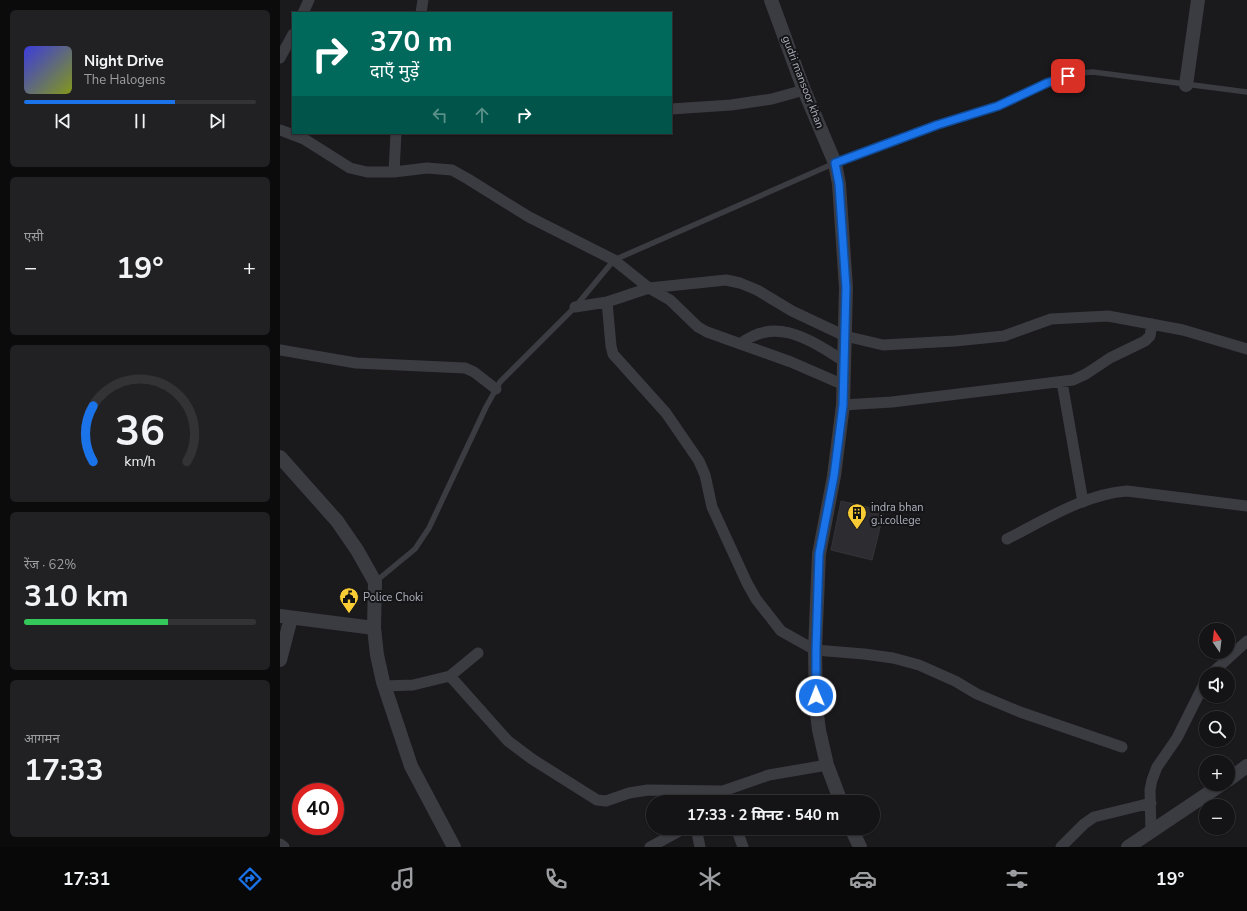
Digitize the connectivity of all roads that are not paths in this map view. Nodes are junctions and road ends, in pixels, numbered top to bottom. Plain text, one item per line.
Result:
1 (309, 0) edge
2 (423, 0) edge
3 (772, 0) edge
4 (1198, 0) edge
5 (304, 12) edge
6 (421, 12) edge
7 (292, 36) edge
8 (280, 58) edge
9 (1186, 85) junction
10 (804, 90) junction
11 (1247, 92) edge
12 (672, 109) edge
13 (280, 130) edge
14 (396, 134) edge
15 (835, 163) junction
16 (394, 172) junction
17 (614, 260) junction
18 (649, 288) junction
19 (607, 302) junction
20 (575, 307) junction
21 (1152, 324) junction
22 (845, 336) junction
23 (740, 344) junction
24 (1247, 349) edge
25 (280, 350) edge
26 (844, 361) junction
27 (1062, 382) junction
28 (844, 385) junction
29 (496, 389) junction
30 (843, 405) junction
31 (280, 457) edge
32 (1083, 502) junction
33 (1247, 506) edge
34 (1007, 539) dead end
35 (375, 582) junction
36 (285, 617) edge
37 (374, 628) junction
38 (1247, 641) edge
39 (816, 650) junction
40 (478, 653) dead end
41 (280, 660) edge
42 (1219, 667) edge
43 (450, 676) junction
44 (384, 686) junction
45 (1199, 694) edge
46 (1122, 746) dead end
47 (827, 765) junction
48 (1247, 766) edge
49 (1235, 775) edge
50 (1211, 791) edge
51 (691, 795) edge
52 (732, 795) edge
53 (838, 795) edge
54 (1151, 803) junction
55 (1151, 831) junction
56 (672, 835) edge
57 (697, 835) edge
58 (739, 835) edge
59 (854, 835) edge
60 (280, 844) edge
61 (284, 847) edge
62 (454, 847) edge
63 (650, 847) edge
64 (700, 847) edge
65 (743, 847) edge
66 (860, 847) edge
67 (1060, 847) edge
68 (1128, 847) edge

1 - 5 street
2 - 6 street
3 - 10 street, gudri mansoor khan
4 - 9 street
7 - 8 street
9 - 11 lane
9 - 15 lane
10 - 12 street
10 - 15 street, gudri mansoor khan
13 - 16 street
14 - 16 street
15 - 17 lane
15 - 22 street, gudri mansoor khan
16 - 17 street
17 - 18 street
17 - 20 lane
18 - 19 street
18 - 22 street
18 - 23 street
19 - 20 street
19 - 39 street
20 - 29 lane
21 - 22 street
21 - 24 street
21 - 27 street
22 - 26 street, gudri mansoor khan
23 - 26 street
23 - 28 street
25 - 29 street
26 - 28 street, gudri mansoor khan
27 - 30 street
27 - 32 street
28 - 30 street, gudri mansoor khan
29 - 35 lane
30 - 39 street, gudri mansoor khan
31 - 35 street
32 - 33 street
32 - 34 street
35 - 37 street
36 - 37 street
36 - 41 street
37 - 44 street
38 - 42 street
39 - 46 street
39 - 47 street, gudri mansoor khan
40 - 43 street
43 - 44 street
43 - 51 street
44 - 62 street
45 - 54 street
47 - 52 street
47 - 53 street, gudri mansoor khan
48 - 49 street
50 - 55 street
54 - 55 street
54 - 67 street
55 - 68 street
56 - 63 street
57 - 64 street
58 - 65 street
59 - 66 street
60 - 61 street

